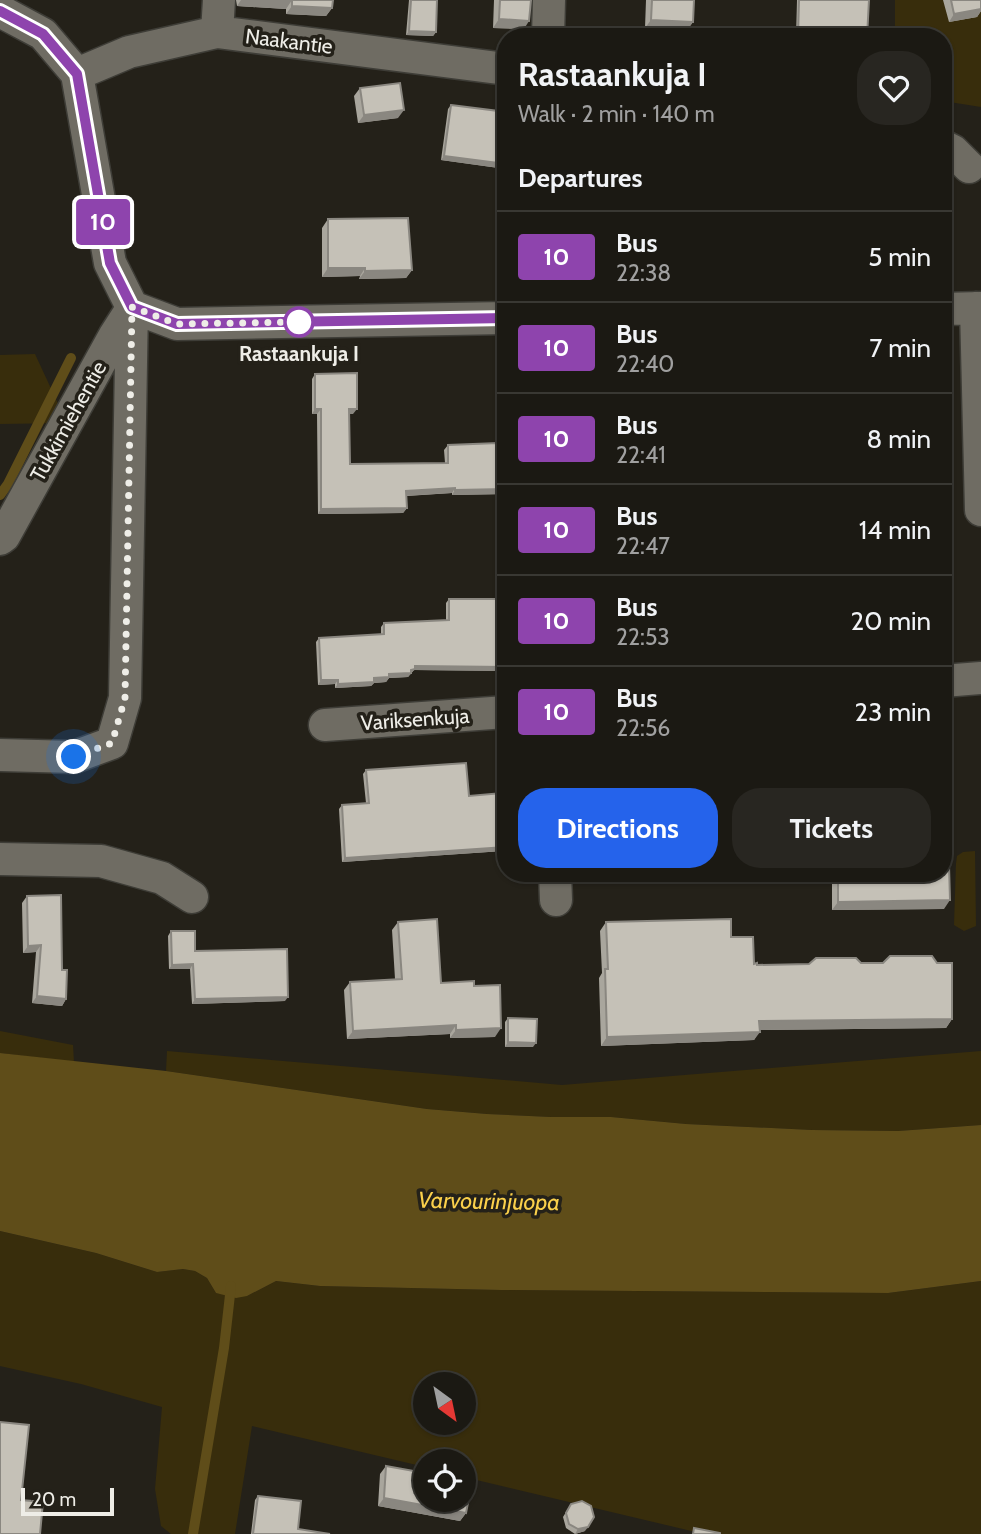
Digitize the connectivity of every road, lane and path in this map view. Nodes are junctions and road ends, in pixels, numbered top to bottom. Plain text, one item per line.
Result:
1 (219, 0) edge
2 (549, 0) edge
3 (0, 11) edge
4 (548, 28) edge
5 (217, 32) junction
6 (497, 68) edge
7 (77, 74) junction
8 (952, 150) edge
9 (969, 167) dead end
10 (132, 307) junction
11 (978, 308) edge
12 (952, 309) edge
13 (497, 318) edge
14 (981, 510) edge
15 (0, 539) edge
16 (981, 678) edge
17 (952, 680) edge
18 (497, 713) edge
19 (325, 725) dead end
20 (0, 755) edge
21 (0, 859) edge
22 (192, 897) dead end

1 - 5 street
2 - 4 street
3 - 7 street
5 - 6 street, Naakantie
5 - 7 street, Naakantie
7 - 10 street
8 - 9 street
10 - 13 street
10 - 15 street, Tukkimiehentie
10 - 20 street
11 - 12 street
11 - 14 street
16 - 17 street
18 - 19 street, Variksenkuja
21 - 22 street

